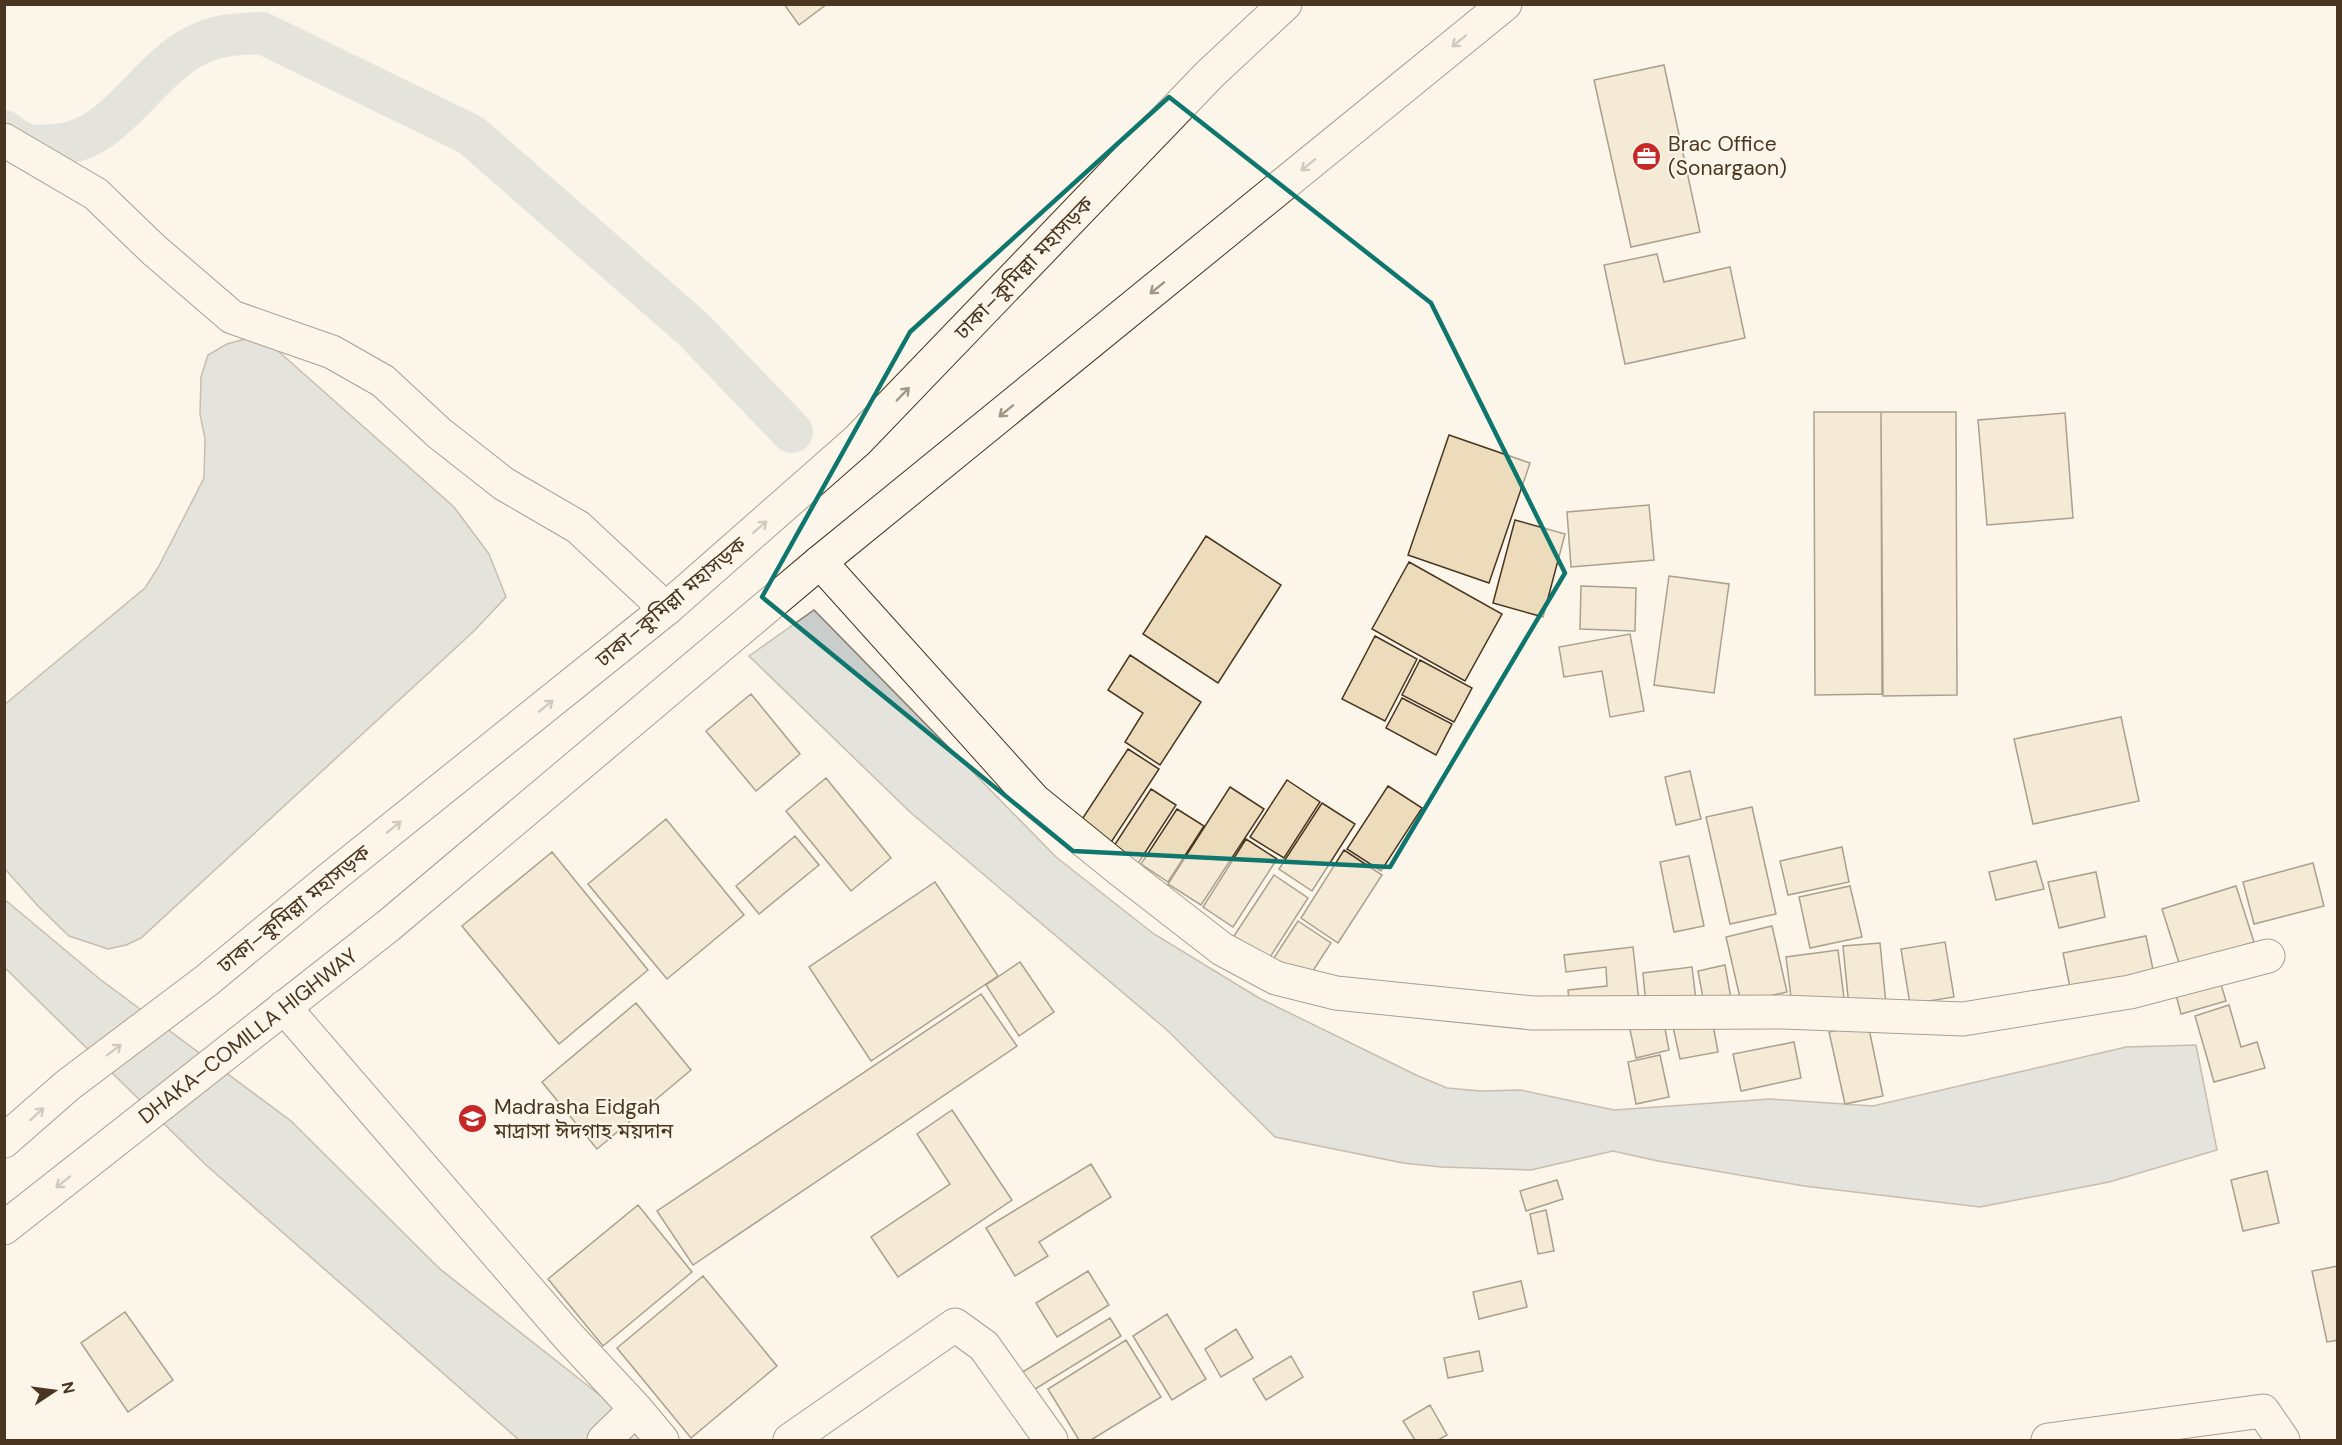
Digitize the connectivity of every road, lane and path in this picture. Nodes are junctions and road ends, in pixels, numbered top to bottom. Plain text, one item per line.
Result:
1 (1285, 4) edge
2 (1505, 4) edge
3 (4, 140) edge
4 (820, 562) junction
5 (666, 609) junction
6 (2268, 956) dead end
7 (284, 1007) junction
8 (4, 1141) edge
9 (4, 1228) edge
10 (636, 1409) junction
11 (604, 1440) edge
12 (662, 1440) edge
13 (790, 1440) edge
14 (1051, 1440) edge
15 (2049, 1440) edge
16 (2283, 1440) edge

5 -> 1 main road, ঢাকা–কুমিল্লা মহাসড়ক
2 -> 4 main road
3 - 5 main road
4 - 6 main road
4 - 7 main road, DHAKA–COMILLA HIGHWAY
8 -> 5 main road, ঢাকা–কুমিল্লা মহাসড়ক
7 -> 9 main road, DHAKA–COMILLA HIGHWAY
7 - 10 main road
10 - 11 main road
10 - 12 main road
13 - 14 main road
15 - 16 main road

